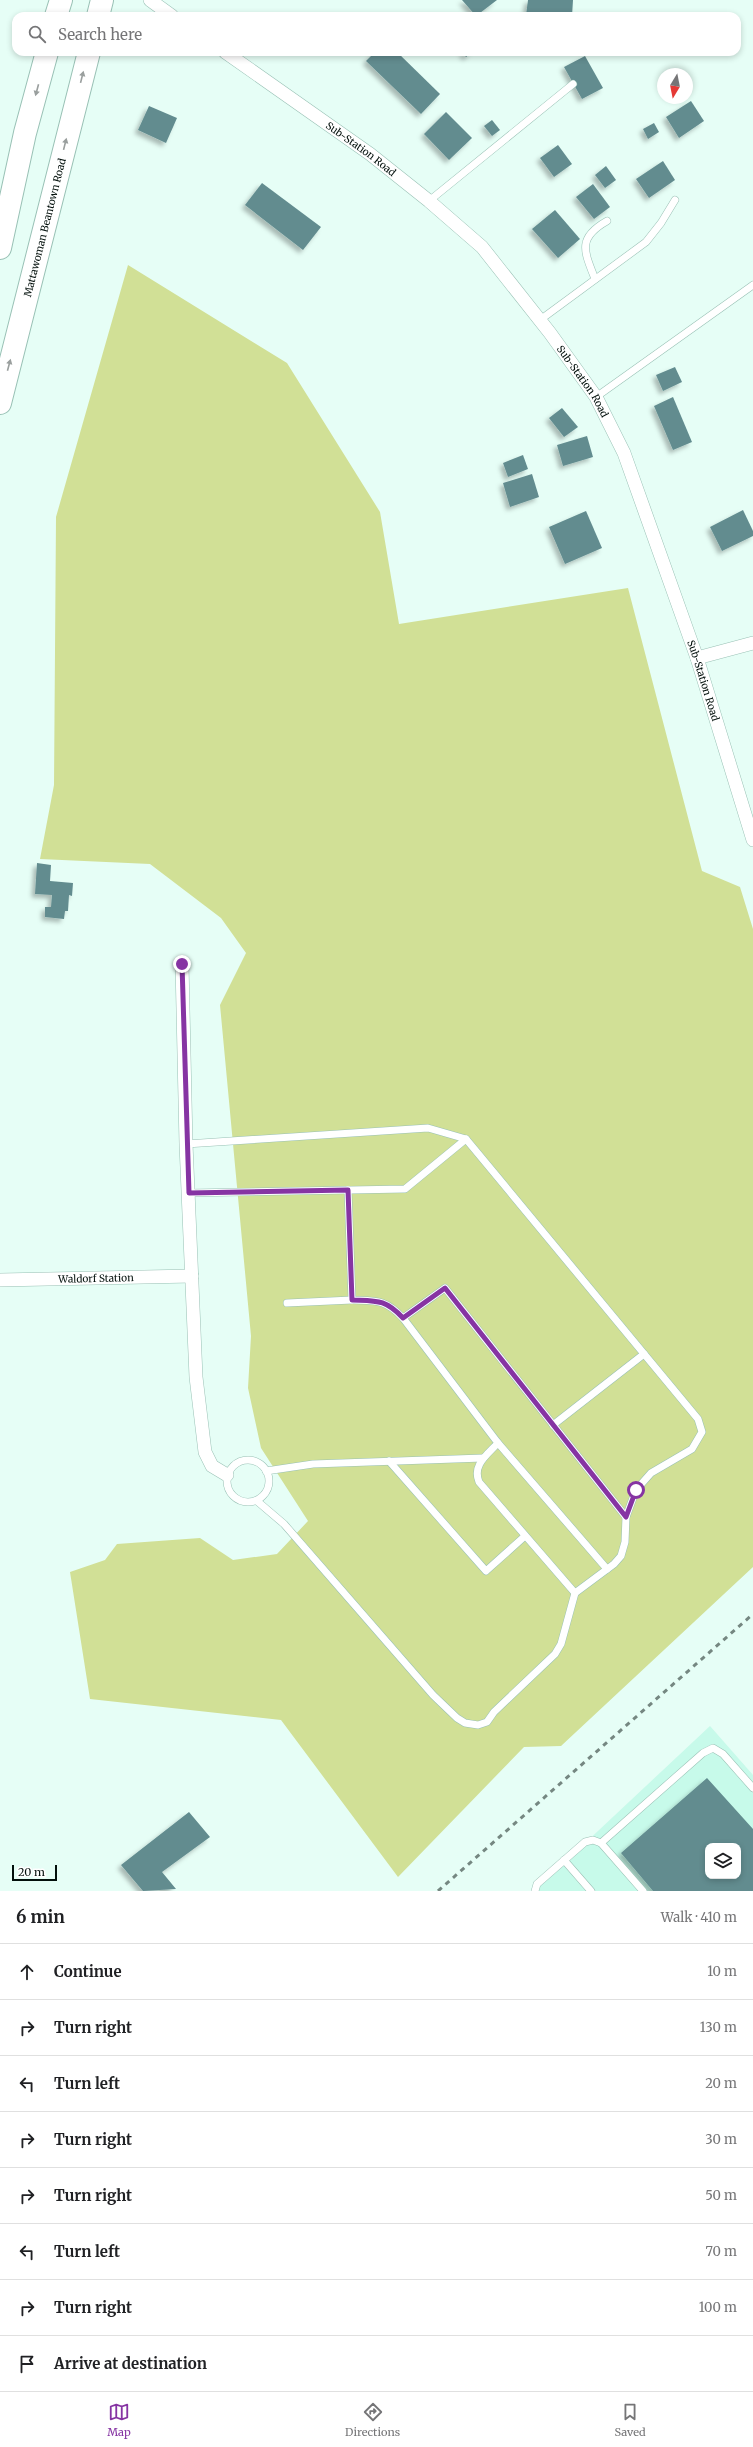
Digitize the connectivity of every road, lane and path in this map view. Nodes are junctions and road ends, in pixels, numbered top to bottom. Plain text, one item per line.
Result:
1 (61, 0) edge
2 (102, 0) edge
3 (150, 0) edge
4 (57, 12) edge
5 (99, 12) edge
6 (166, 12) edge
7 (46, 56) edge
8 (88, 56) edge
9 (230, 56) edge
10 (573, 84) dead end
11 (675, 200) dead end
12 (430, 201) junction
13 (607, 221) dead end
14 (0, 248) edge
15 (595, 279) junction
16 (753, 286) edge
17 (540, 320) junction
18 (596, 397) junction
19 (0, 403) edge
20 (753, 643) edge
21 (697, 658) junction
22 (753, 840) edge
23 (182, 964) dead end
24 (466, 1139) junction
25 (186, 1144) junction
26 (348, 1190) junction
27 (189, 1193) junction
28 (192, 1276) junction
29 (0, 1280) edge
30 (352, 1300) junction
31 (287, 1303) dead end
32 (403, 1318) junction
33 (644, 1354) junction
34 (553, 1425) junction
35 (498, 1444) junction
36 (483, 1458) junction
37 (389, 1461) junction
38 (266, 1471) junction
39 (227, 1475) junction
40 (257, 1501) junction
41 (626, 1517) junction
42 (525, 1536) junction
43 (607, 1570) junction
44 (575, 1593) junction
45 (753, 1788) edge
46 (601, 1843) junction
47 (564, 1860) junction
48 (535, 1891) edge
49 (591, 1891) edge
50 (643, 1891) edge

1 - 4 highway
2 - 5 highway
3 - 6 street
7 -> 14 highway
19 -> 8 highway, Mattawoman Beantown Road
9 - 12 street, Sub-Station Road
10 - 12 lane
11 - 15 lane
12 - 17 street, Sub-Station Road
13 - 15 lane
15 - 17 lane
16 - 18 lane
17 - 18 street, Sub-Station Road
18 - 21 street, Sub-Station Road
20 - 21 street
21 - 22 street, Sub-Station Road
23 - 25 street
24 - 25 lane
24 - 26 lane
24 - 33 lane
25 - 27 street
26 - 27 lane
26 - 30 lane
27 - 28 street
28 - 29 street, Waldorf Station
28 - 39 street
30 - 31 lane
30 - 32 lane
32 - 34 lane
32 - 35 lane
33 - 34 lane
33 - 41 lane
34 - 41 lane
35 - 36 lane
35 - 43 lane
36 - 37 lane
36 - 42 lane
37 - 38 lane
37 - 42 lane
38 - 39 lane
38 - 40 lane
39 - 40 lane
40 - 44 lane
41 - 43 lane
42 - 44 lane
43 - 44 lane
45 - 46 lane
46 - 47 lane
46 - 50 lane
47 - 48 lane
47 - 49 lane

